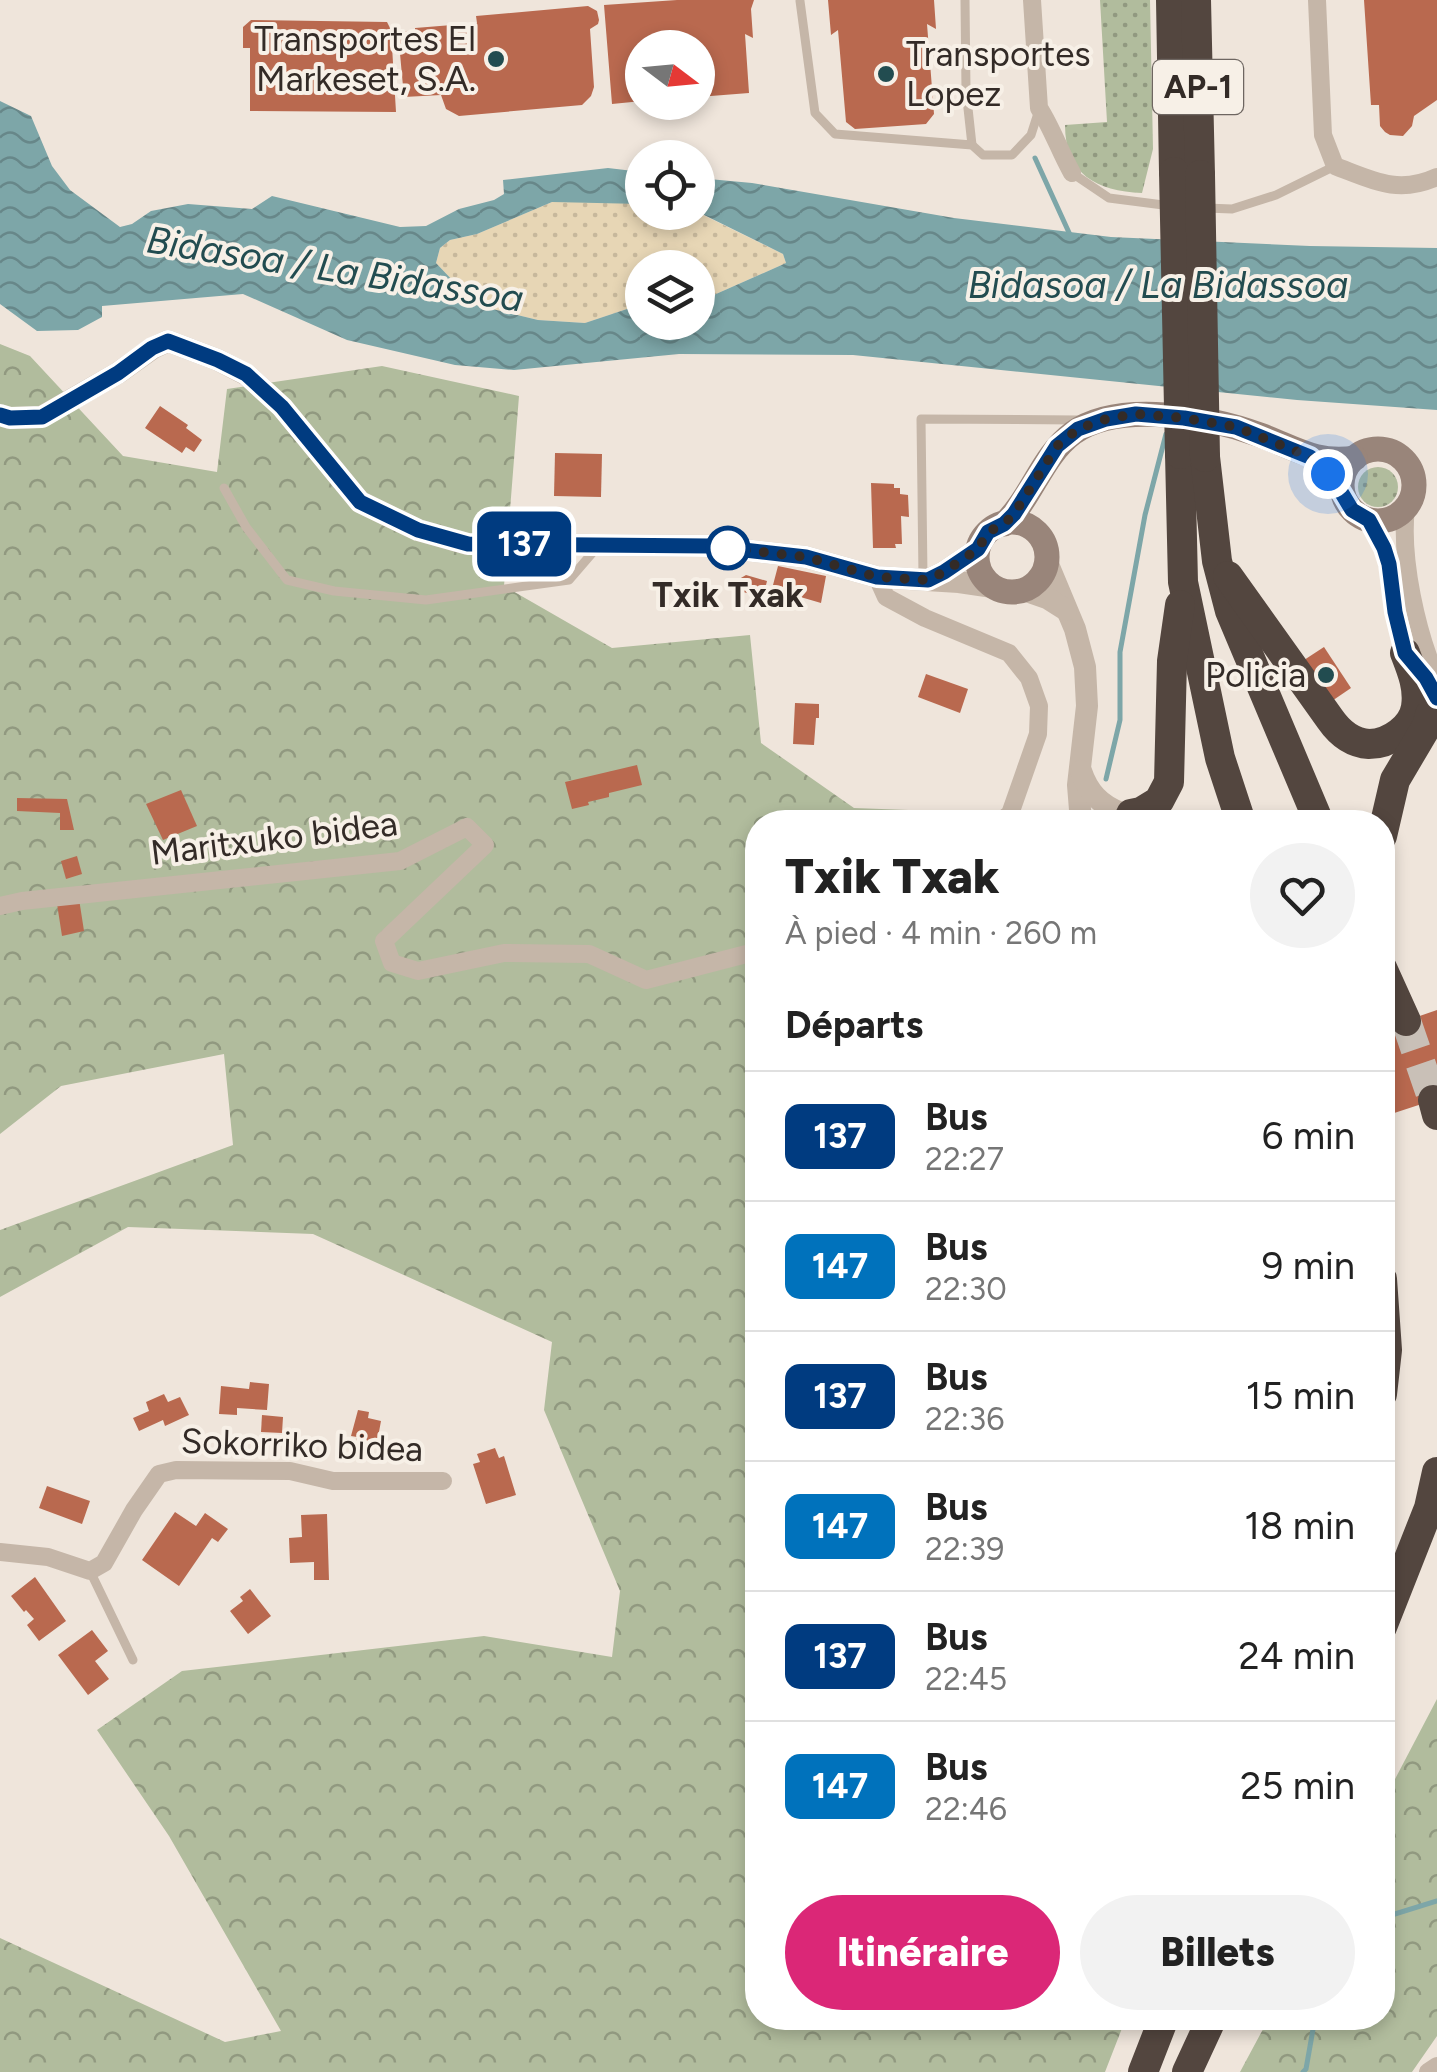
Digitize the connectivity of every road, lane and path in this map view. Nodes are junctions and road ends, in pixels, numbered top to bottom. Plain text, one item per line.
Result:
1 (965, 0) edge
2 (1032, 0) edge
3 (1171, 0) edge
4 (1196, 0) edge
5 (1317, 0) edge
6 (800, 1) edge
7 (1039, 108) junction
8 (972, 146) junction
9 (1334, 166) junction
10 (1072, 173) joint
11 (1187, 173) junction
12 (1437, 177) edge
13 (0, 414) edge
14 (1100, 421) junction
15 (1193, 456) junction
16 (1310, 457) junction
17 (1354, 458) junction
18 (1406, 462) junction
19 (1437, 471) edge
20 (1041, 472) junction
21 (1437, 481) edge
22 (224, 488) dead end
23 (1343, 493) junction
24 (1409, 503) junction
25 (1369, 520) junction
26 (1004, 524) junction
27 (1036, 532) junction
28 (600, 545) junction
29 (978, 549) junction
30 (1218, 561) junction
31 (1046, 562) junction
32 (877, 577) junction
33 (925, 580) junction
34 (1183, 582) junction
35 (993, 587) junction
36 (1024, 590) junction
37 (1067, 611) junction
38 (1405, 653) junction
39 (1436, 687) edge
40 (1080, 764) junction
41 (1011, 810) edge
42 (1080, 810) edge
43 (1113, 810) edge
44 (1144, 810) edge
45 (1236, 810) edge
46 (1314, 810) edge
47 (1388, 810) edge
48 (0, 906) edge
49 (745, 954) edge
50 (1395, 997) edge
51 (1406, 1021) tunnel mouth
52 (1437, 1472) edge
53 (444, 1481) dead end
54 (0, 1552) edge
55 (90, 1571) junction
56 (1395, 1593) edge
57 (133, 1660) dead end
58 (1159, 2030) edge
59 (1207, 2030) edge
60 (1437, 2066) edge
61 (1143, 2072) edge
62 (1188, 2072) edge
63 (1428, 2072) edge

1 - 8 lane
2 - 7 street
3 - 11 highway, AP-1
4 - 11 highway, AP-1
5 - 9 street
6 - 8 lane
7 - 8 lane
7 - 10 street
9 - 10 lane
9 - 12 street
11 - 15 highway, AP-1, bridge
13 - 28 street
14 - 16 main road
14 - 20 main road
14 - 33 lane
15 - 30 highway
15 - 34 highway
16 - 17 main road
16 - 23 main road
17 - 18 main road
17 - 23 main road
18 - 19 main road
18 - 24 main road
20 - 26 main road
20 - 27 main road
21 - 24 main road
22 - 28 lane
23 - 25 main road
24 - 25 main road
24 - 39 street
25 - 38 street
26 - 27 main road
26 - 29 main road
27 - 31 main road
28 - 32 street
29 - 33 street
29 - 35 main road
30 - 38 highway
30 - 46 highway
31 - 36 main road
31 - 37 street
32 - 33 street
32 - 41 street
33 - 35 street
34 - 44 highway
34 - 45 highway
35 - 36 main road
36 - 37 street
37 - 40 street
38 - 39 street
39 - 47 highway
40 - 42 street
40 - 43 street
48 - 49 street, Maritxuko bidea
50 - 51 highway
52 - 56 highway
53 - 55 street, Sokorriko bidea
54 - 55 street
55 - 57 lane
58 - 61 highway
59 - 62 highway
60 - 63 street

